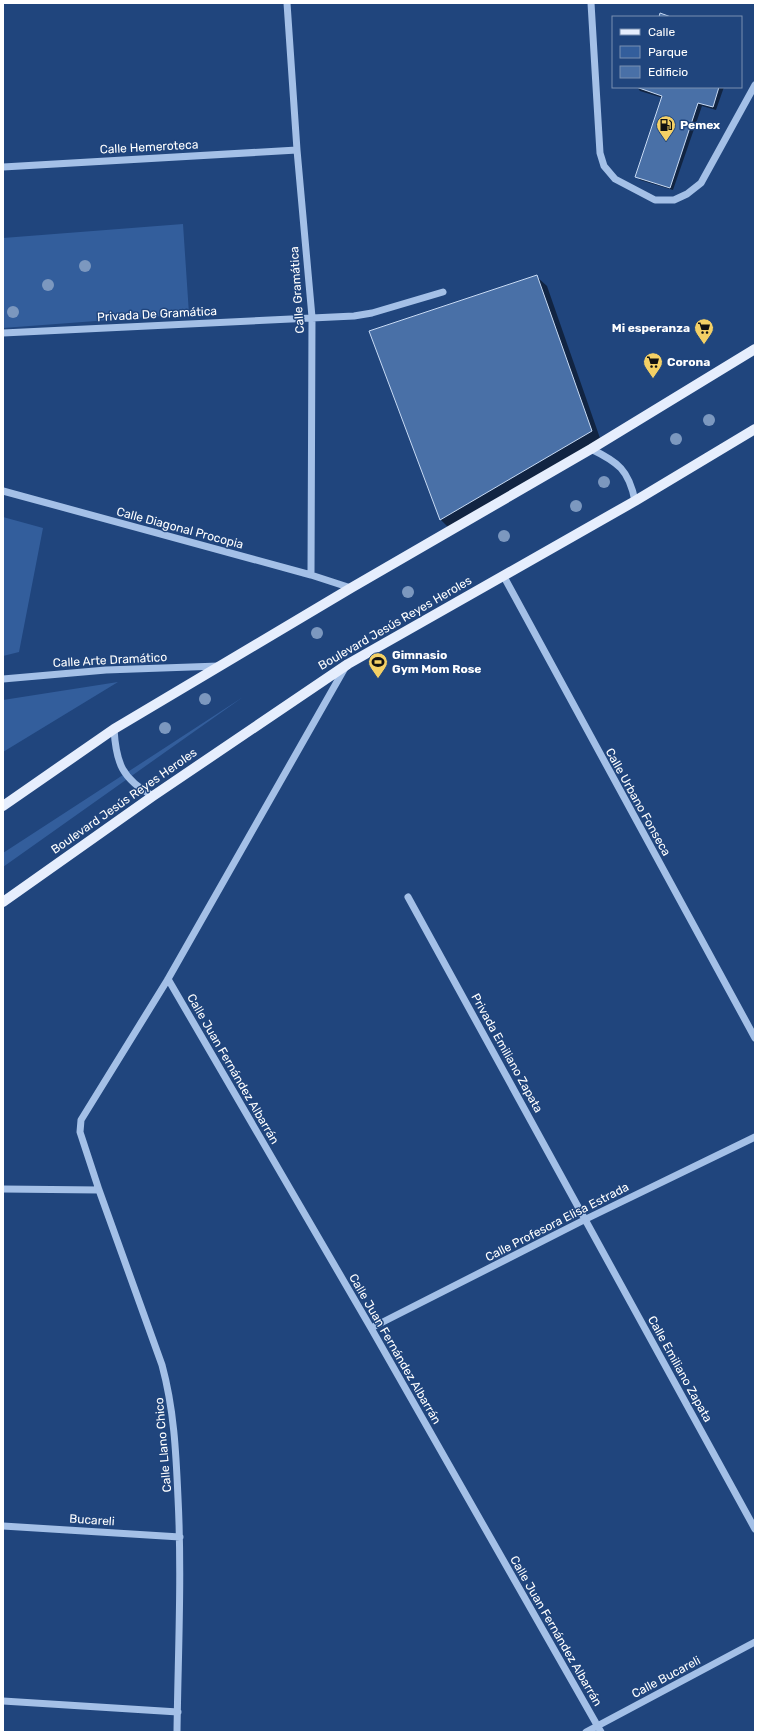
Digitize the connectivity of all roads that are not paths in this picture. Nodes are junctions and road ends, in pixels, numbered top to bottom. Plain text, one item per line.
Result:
1 (287, 3) edge
2 (591, 3) edge
3 (755, 85) edge
4 (297, 150) junction
5 (3, 167) edge
6 (443, 292) dead end
7 (312, 317) junction
8 (3, 333) edge
9 (755, 349) edge
10 (755, 429) edge
11 (591, 449) junction
12 (3, 491) edge
13 (635, 501) junction
14 (311, 576) junction
15 (503, 576) junction
16 (351, 588) junction
17 (348, 664) junction
18 (219, 666) junction
19 (3, 679) edge
20 (114, 729) junction
21 (153, 796) junction
22 (3, 806) edge
23 (408, 897) dead end
24 (3, 902) edge
25 (168, 979) junction
26 (755, 1038) edge
27 (755, 1137) edge
28 (3, 1189) edge
29 (99, 1190) junction
30 (586, 1219) junction
31 (371, 1328) junction
32 (3, 1526) edge
33 (755, 1530) edge
34 (180, 1537) junction
35 (755, 1642) edge
36 (3, 1701) edge
37 (178, 1712) junction
38 (600, 1729) edge
39 (177, 1732) edge
40 (586, 1732) edge

1 - 4 street, Calle Gramática
2 - 3 street
4 - 5 street, Calle Hemeroteca
4 - 7 street, Calle Gramática
6 - 7 street, Privada De Gramática
7 - 8 street, Privada De Gramática
7 - 14 street, Calle Gramática
9 - 11 main road
10 - 13 main road, Boulevard Jesús Reyes Heroles
11 - 13 street
11 - 16 main road
12 - 14 street, Calle Diagonal Procopia
13 - 15 main road, Boulevard Jesús Reyes Heroles
14 - 16 street, Calle Diagonal Procopia
15 - 17 main road, Boulevard Jesús Reyes Heroles
15 - 26 street, Calle Urbano Fonseca
16 - 18 main road
17 - 21 main road, Boulevard Jesús Reyes Heroles
17 - 25 street
18 - 19 street, Calle Arte Dramático
18 - 20 main road
20 - 21 street
20 - 22 main road
21 - 24 main road, Boulevard Jesús Reyes Heroles
23 - 30 street, Privada Emiliano Zapata
25 - 29 street, Calle Llano Chico
25 - 31 street, Calle Juan Fernández Albarrán
27 - 30 street, Calle Profesora Elisa Estrada
28 - 29 street
29 - 34 street, Calle Llano Chico
30 - 31 street, Calle Profesora Elisa Estrada
30 - 33 street, Calle Emiliano Zapata
31 - 38 street, Calle Juan Fernández Albarrán
32 - 34 street, Bucareli
34 - 37 street, Calle Llano Chico
35 - 38 street, Calle Bucareli
36 - 37 street
37 - 39 street, Calle Llano Chico
38 - 40 street, Calle Bucareli

